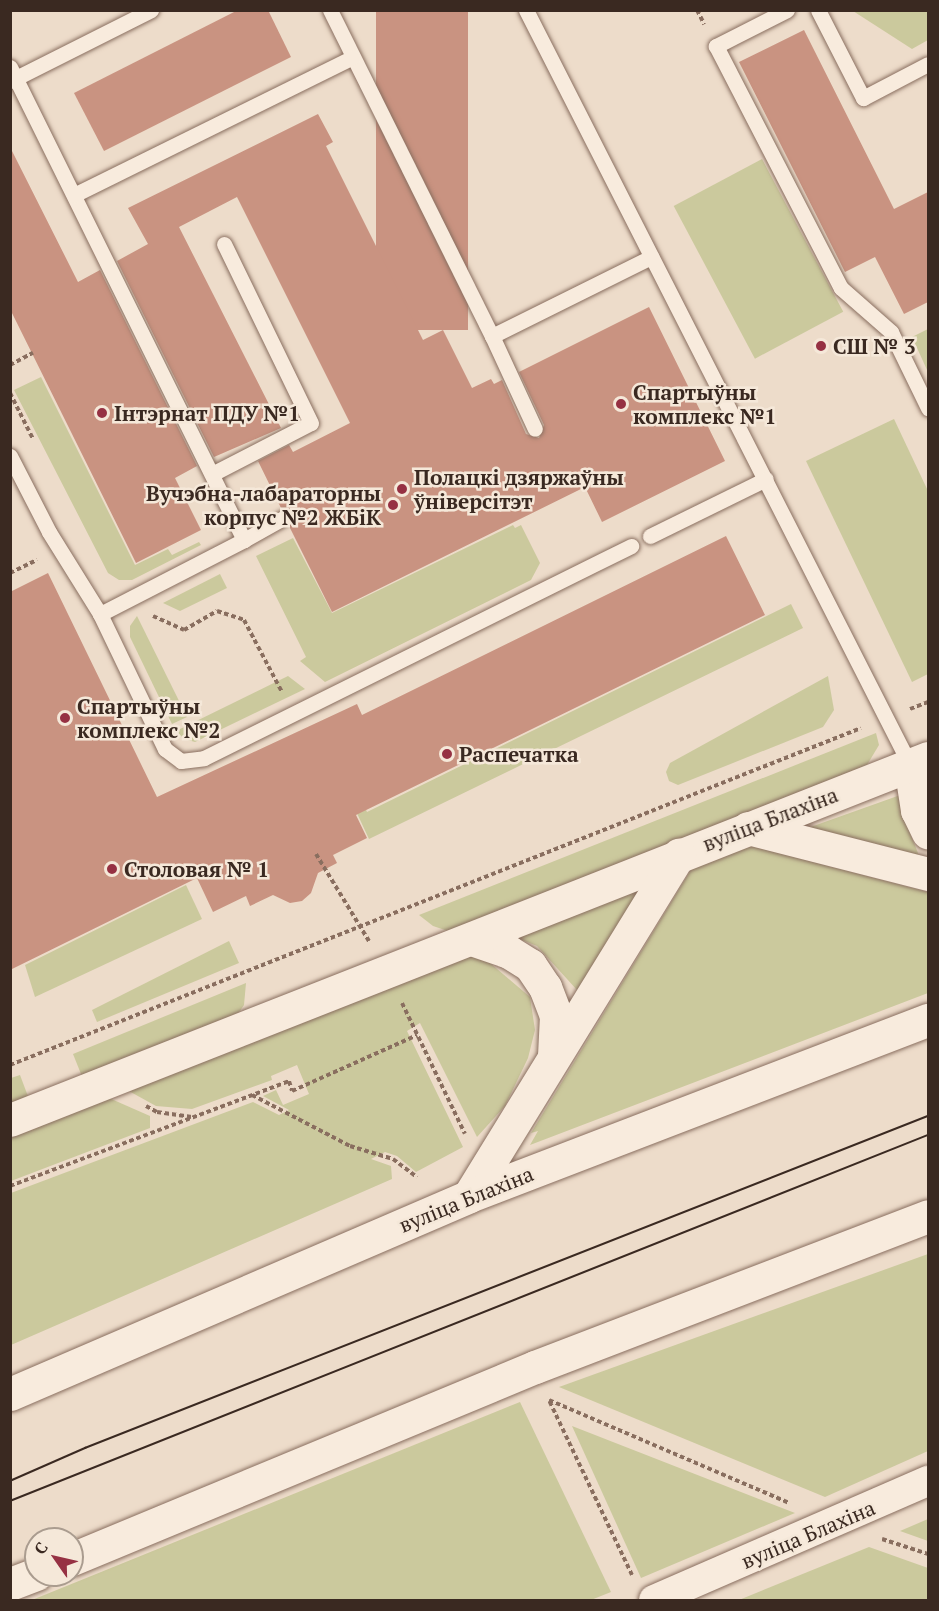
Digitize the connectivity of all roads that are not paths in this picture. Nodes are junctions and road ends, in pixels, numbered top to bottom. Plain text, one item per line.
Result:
1 (151, 10) edge
2 (330, 10) edge
3 (526, 10) edge
4 (787, 10) edge
5 (818, 10) edge
6 (353, 57) junction
7 (928, 64) edge
8 (12, 75) edge
9 (74, 195) junction
10 (224, 244) dead end
11 (651, 257) junction
12 (492, 336) junction
13 (928, 408) edge
14 (535, 429) dead end
15 (10, 456) edge
16 (212, 474) junction
17 (766, 479) junction
18 (285, 517) dead end
19 (650, 536) dead end
20 (244, 540) junction
21 (631, 546) dead end
22 (100, 614) junction
23 (919, 762) edge
24 (748, 828) junction
25 (928, 832) edge
26 (679, 854) junction
27 (928, 874) edge
28 (471, 939) junction
29 (928, 1020) edge
30 (554, 1058) junction
31 (10, 1120) edge
32 (469, 1196) junction
33 (928, 1216) edge
34 (10, 1394) edge
35 (928, 1481) edge
36 (84, 1554) edge
37 (654, 1600) edge

1 - 8 lane
2 - 6 lane
3 - 11 lane
4 - 13 lane
5 - 7 lane
6 - 9 lane
6 - 12 lane
8 - 9 lane
9 - 16 lane
10 - 16 lane
11 - 12 lane
11 - 17 lane
12 - 14 lane
15 - 22 lane
16 - 20 lane
17 - 19 lane
17 - 23 lane
18 - 20 lane
20 - 22 lane
21 - 22 lane
23 - 24 main road, вуліца Блахіна
23 - 25 main road
24 - 26 main road, вуліца Блахіна
24 - 27 main road
26 - 28 main road, вуліца Блахіна
26 - 30 main road
28 - 30 main road
28 - 31 main road, вуліца Блахіна
29 - 32 main road, вуліца Блахіна
30 - 32 main road
32 - 34 main road, вуліца Блахіна
33 - 36 main road
35 - 37 street, вуліца Блахіна

